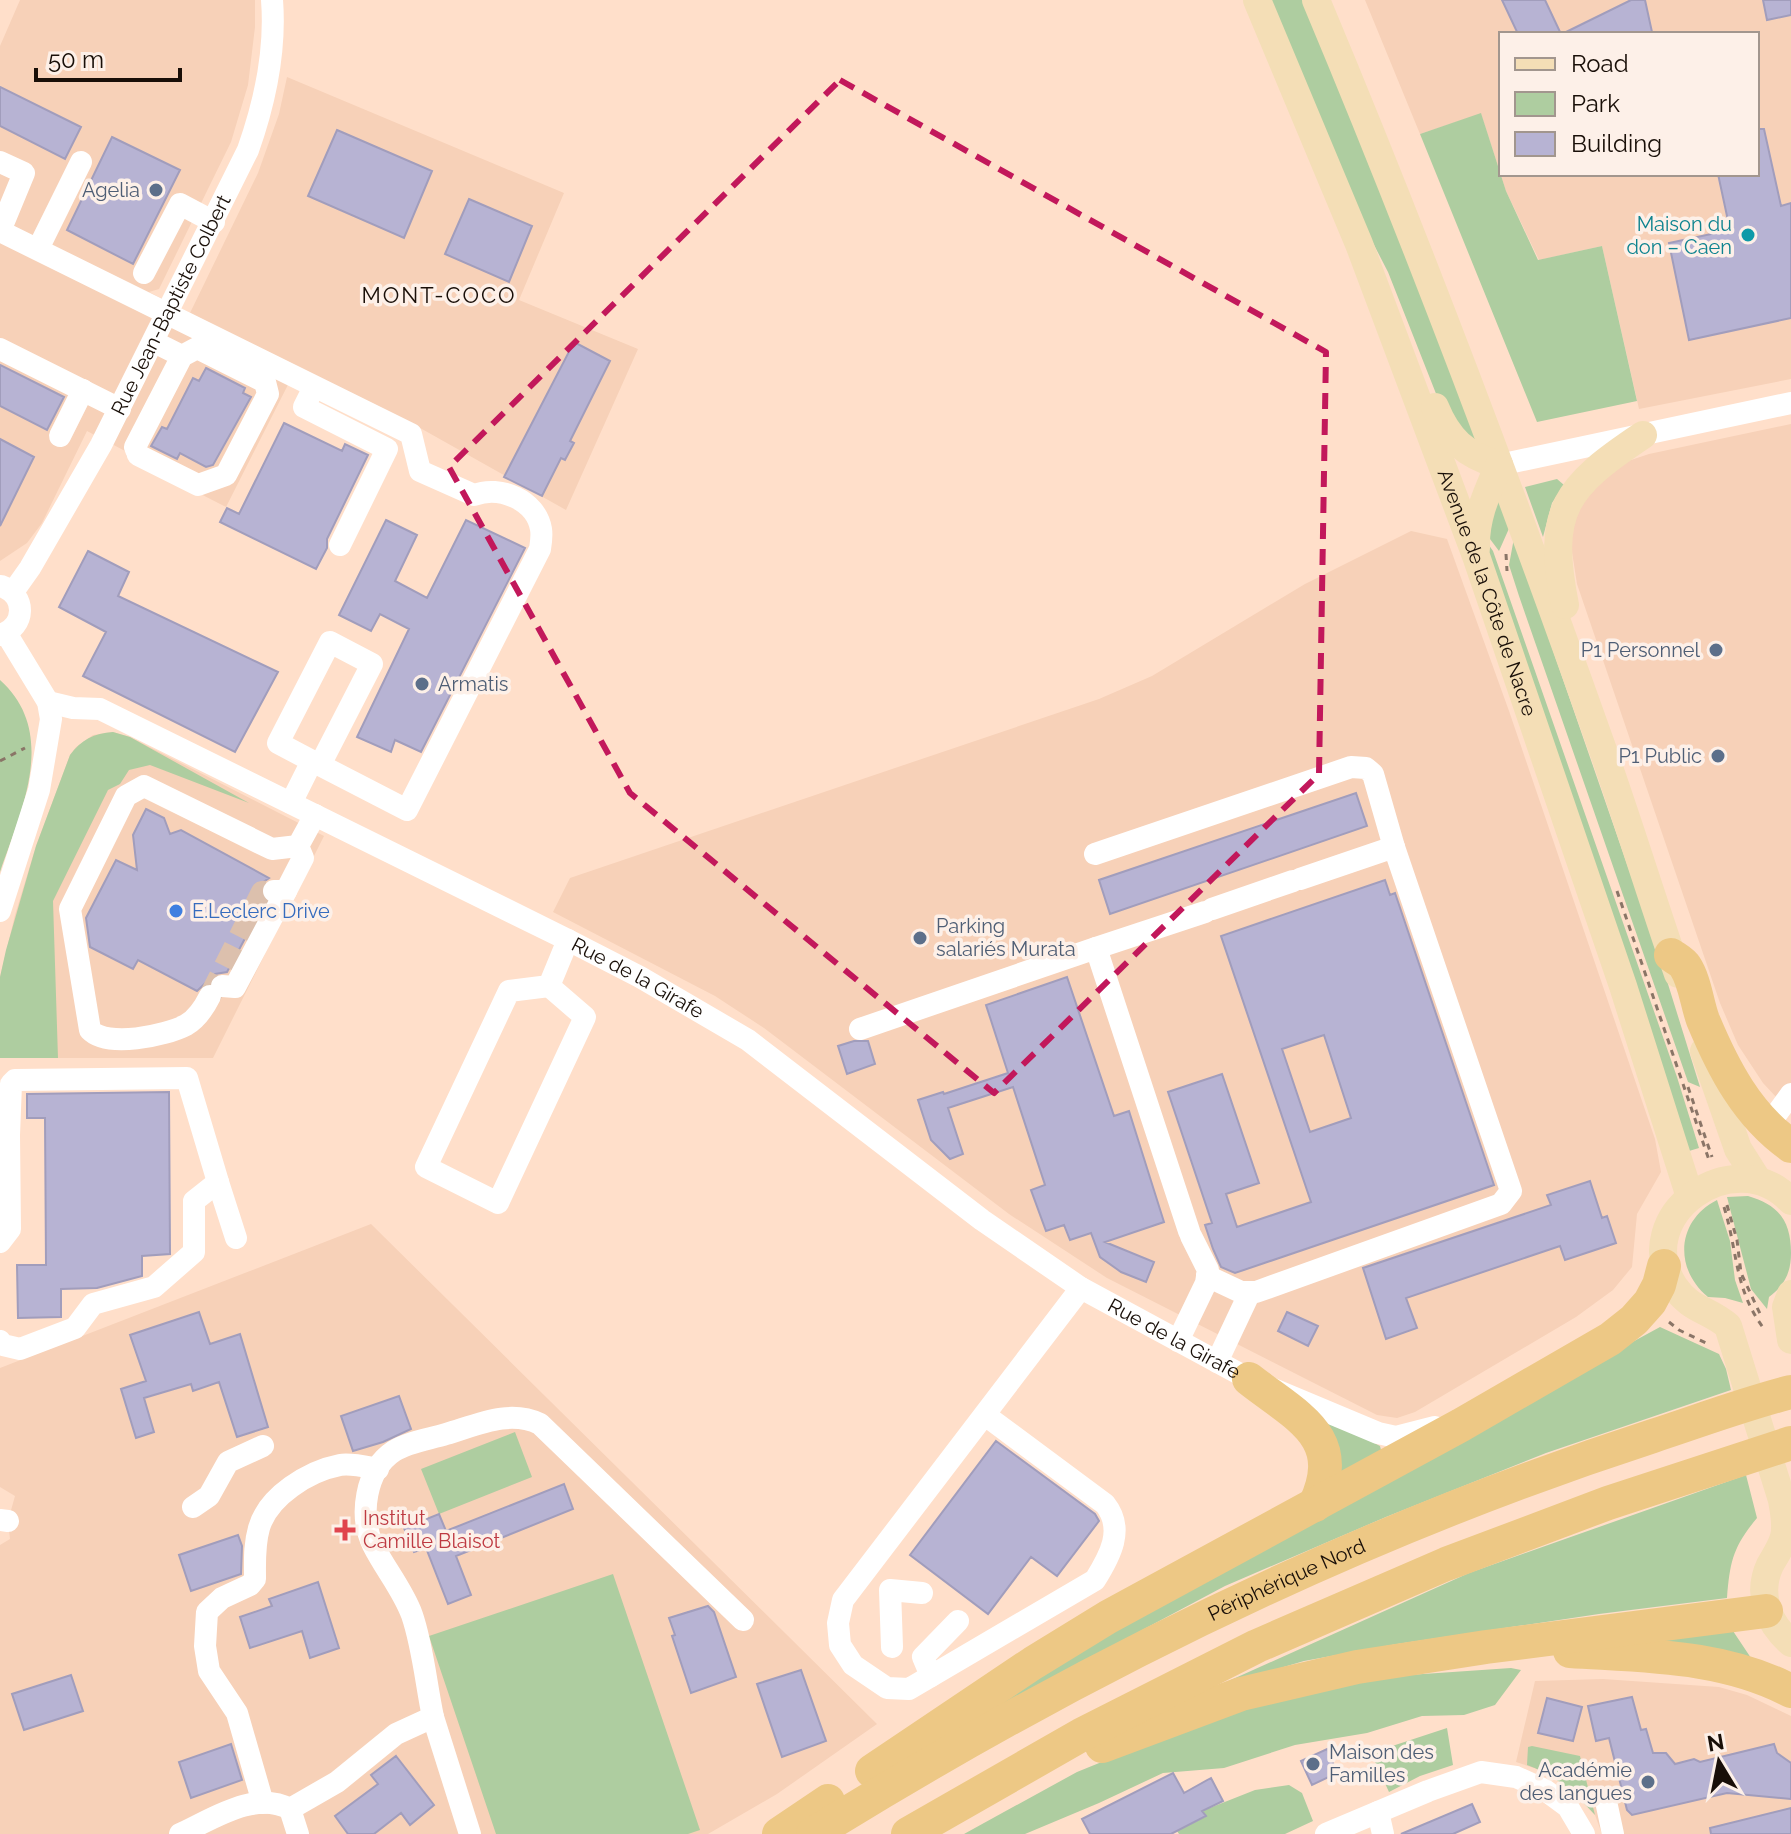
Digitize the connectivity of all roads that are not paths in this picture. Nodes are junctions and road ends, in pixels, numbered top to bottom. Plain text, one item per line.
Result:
1 (272, 0) edge
2 (1257, 0) edge
3 (1316, 0) edge
4 (0, 162) edge
5 (81, 162) dead end
6 (214, 222) junction
7 (0, 231) edge
8 (1359, 244) junction
9 (38, 249) junction
10 (144, 273) dead end
11 (168, 314) junction
12 (154, 342) junction
13 (0, 349) edge
14 (182, 356) junction
15 (314, 387) junction
16 (83, 390) junction
17 (1791, 403) edge
18 (120, 409) junction
19 (1643, 435) junction
20 (60, 436) dead end
21 (1499, 465) junction
22 (340, 545) dead end
23 (1476, 556) junction
24 (7, 588) edge
25 (3, 634) edge
26 (48, 702) junction
27 (1600, 742) junction
28 (316, 763) junction
29 (291, 803) junction
30 (315, 815) junction
31 (298, 846) junction
32 (1394, 847) junction
33 (1095, 854) dead end
34 (0, 911) edge
35 (568, 940) junction
36 (1096, 948) junction
37 (1671, 955) junction
38 (549, 986) junction
39 (860, 1029) dead end
40 (1791, 1094) edge
41 (5, 1134) edge
42 (1779, 1137) edge
43 (1757, 1179) junction
44 (218, 1182) junction
45 (1714, 1187) junction
46 (1791, 1201) edge
47 (236, 1238) dead end
48 (0, 1242) edge
49 (1664, 1266) junction
50 (1207, 1276) junction
51 (1081, 1288) junction
52 (1250, 1292) junction
53 (1791, 1294) edge
54 (1780, 1338) edge
55 (0, 1341) edge
56 (1178, 1341) junction
57 (1217, 1362) junction
58 (1249, 1379) junction
59 (1791, 1392) edge
60 (989, 1409) junction
61 (1461, 1425) junction
62 (1791, 1443) edge
63 (263, 1446) dead end
64 (378, 1469) junction
65 (1315, 1505) junction
66 (193, 1507) dead end
67 (866, 1570) junction
68 (890, 1590) junction
69 (922, 1593) dead end
70 (1766, 1611) junction
71 (743, 1620) dead end
72 (958, 1621) dead end
73 (1791, 1643) edge
74 (892, 1647) dead end
75 (1486, 1647) junction
76 (931, 1676) junction
77 (1791, 1691) edge
78 (433, 1717) junction
79 (263, 1803) junction
80 (1607, 1806) dead end
81 (290, 1809) junction
82 (1378, 1812) junction
83 (180, 1834) edge
84 (298, 1834) edge
85 (470, 1834) edge
86 (779, 1834) edge
87 (813, 1834) edge
88 (908, 1834) edge
89 (1326, 1834) edge
90 (1383, 1834) edge
91 (1584, 1834) edge
92 (1613, 1834) edge

1 - 6 street, Rue Jean-Baptiste Colbert
2 - 8 main road, Avenue de la Côte de Nacre
3 - 21 main road
4 - 7 street
5 - 9 street
6 - 10 street
6 - 11 street, Rue Jean-Baptiste Colbert
7 - 9 street
8 - 21 main road
8 - 23 main road, Avenue de la Côte de Nacre
9 - 11 street
11 - 12 street, Rue Jean-Baptiste Colbert
11 - 15 street
12 - 14 street
12 - 18 street, Rue Jean-Baptiste Colbert
13 - 16 street
14 - 14 street
15 - 22 street
15 - 28 street
16 - 18 street
16 - 20 street
17 - 19 street
18 - 24 street, Rue Jean-Baptiste Colbert
19 - 21 street
19 - 27 main road
21 - 23 main road
21 - 27 main road
23 - 45 main road, Avenue de la Côte de Nacre
24 - 25 street
25 - 26 street
26 - 29 street, Rue de la Girafe
26 - 34 street
27 - 37 main road
28 - 28 street
28 - 29 street
29 - 30 street, Rue de la Girafe
30 - 31 street
30 - 35 street, Rue de la Girafe
31 - 31 street
32 - 33 street
32 - 36 street
32 - 52 street
35 - 38 street
35 - 51 street, Rue de la Girafe
36 - 39 street
36 - 50 street
37 - 42 highway
37 - 43 main road
38 - 38 street
40 - 42 street
41 - 44 street
41 - 48 street
43 - 45 main road
43 - 46 main road
44 - 47 street
44 - 55 street
45 - 49 main road
49 - 61 highway
49 - 70 main road
50 - 52 street
50 - 56 street
51 - 56 street, Rue de la Girafe
51 - 60 street
52 - 57 street
53 - 54 main road
56 - 57 street, Rue de la Girafe
57 - 58 street, Rue de la Girafe
58 - 61 street, Rue de la Girafe
58 - 65 highway
59 - 87 highway, Périphérique Nord
60 - 67 street
60 - 76 street
61 - 65 highway
62 - 88 highway
63 - 66 street
64 - 71 street
64 - 78 street
64 - 79 street
65 - 86 highway
67 - 68 street
67 - 76 street
68 - 69 street
68 - 74 street
70 - 73 main road
70 - 75 highway
72 - 76 street
75 - 77 highway
75 - 88 highway
78 - 81 street
78 - 85 street
79 - 81 street
79 - 83 street
80 - 92 street
81 - 84 street
82 - 89 street
82 - 90 street
82 - 91 street

